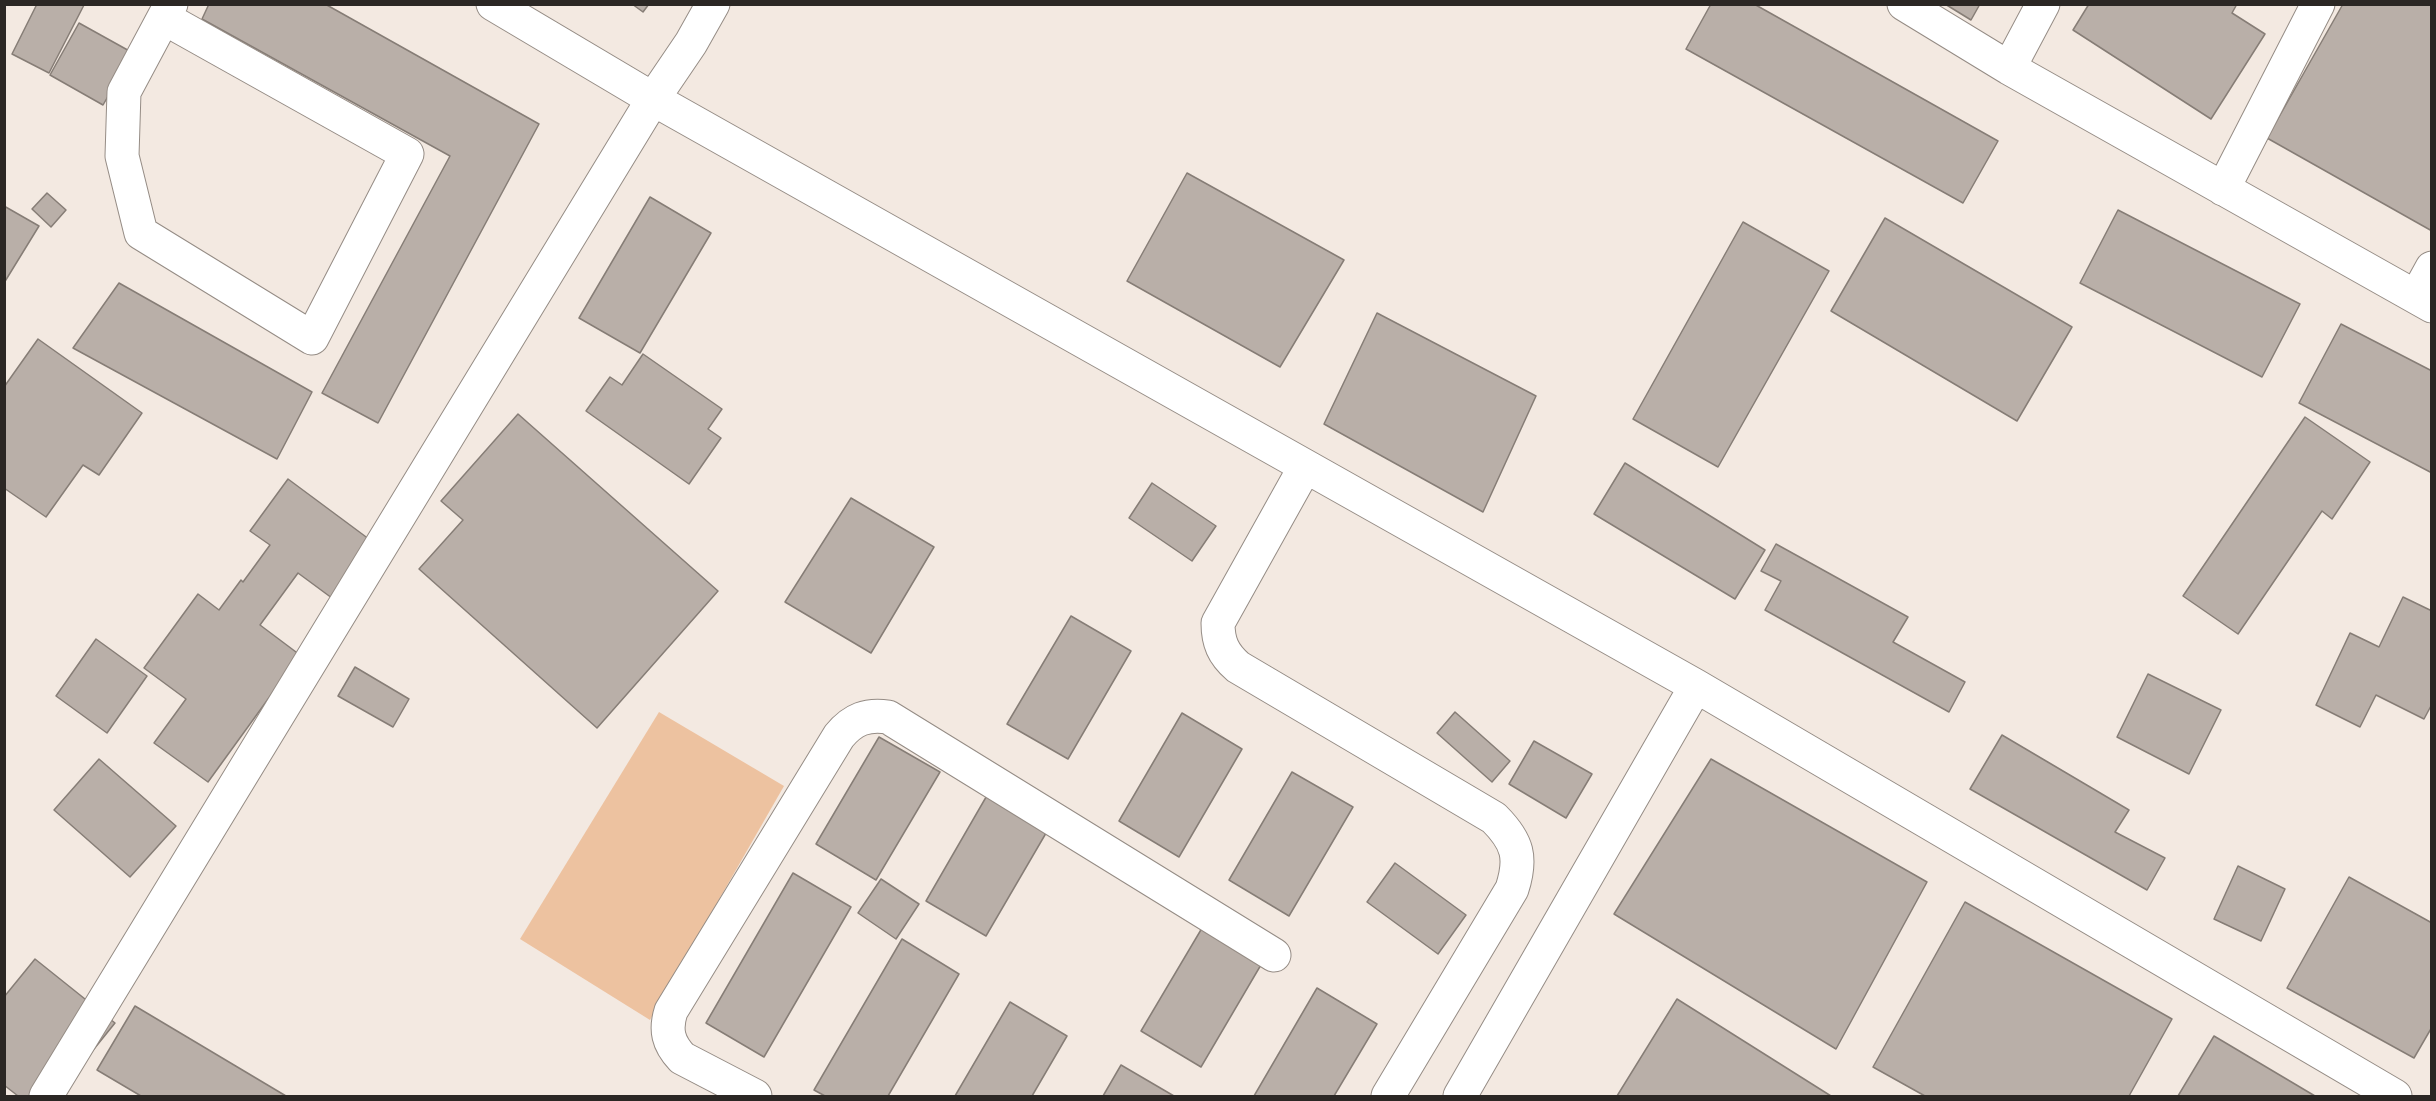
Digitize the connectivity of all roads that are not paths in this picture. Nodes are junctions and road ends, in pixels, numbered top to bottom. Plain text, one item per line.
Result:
1 (493, 4) edge
2 (713, 4) edge
3 (1904, 4) edge
4 (2043, 4) edge
5 (2318, 4) edge
6 (168, 11) edge
7 (2009, 68) junction
8 (653, 99) junction
9 (2223, 189) junction
10 (2432, 268) edge
11 (2424, 302) edge
12 (1305, 467) junction
13 (1696, 686) junction
14 (1274, 955) dead end
15 (46, 1096) edge
16 (755, 1096) edge
17 (1388, 1096) edge
18 (1460, 1096) edge
19 (2395, 1096) edge

1 - 8 street
2 - 8 street
3 - 7 street
4 - 7 street
5 - 9 street
6 - 6 street
7 - 9 street
8 - 12 street
8 - 15 street
9 - 11 street
10 - 11 street
12 - 13 street
12 - 17 street
13 - 18 street
13 - 19 street
14 - 16 street

